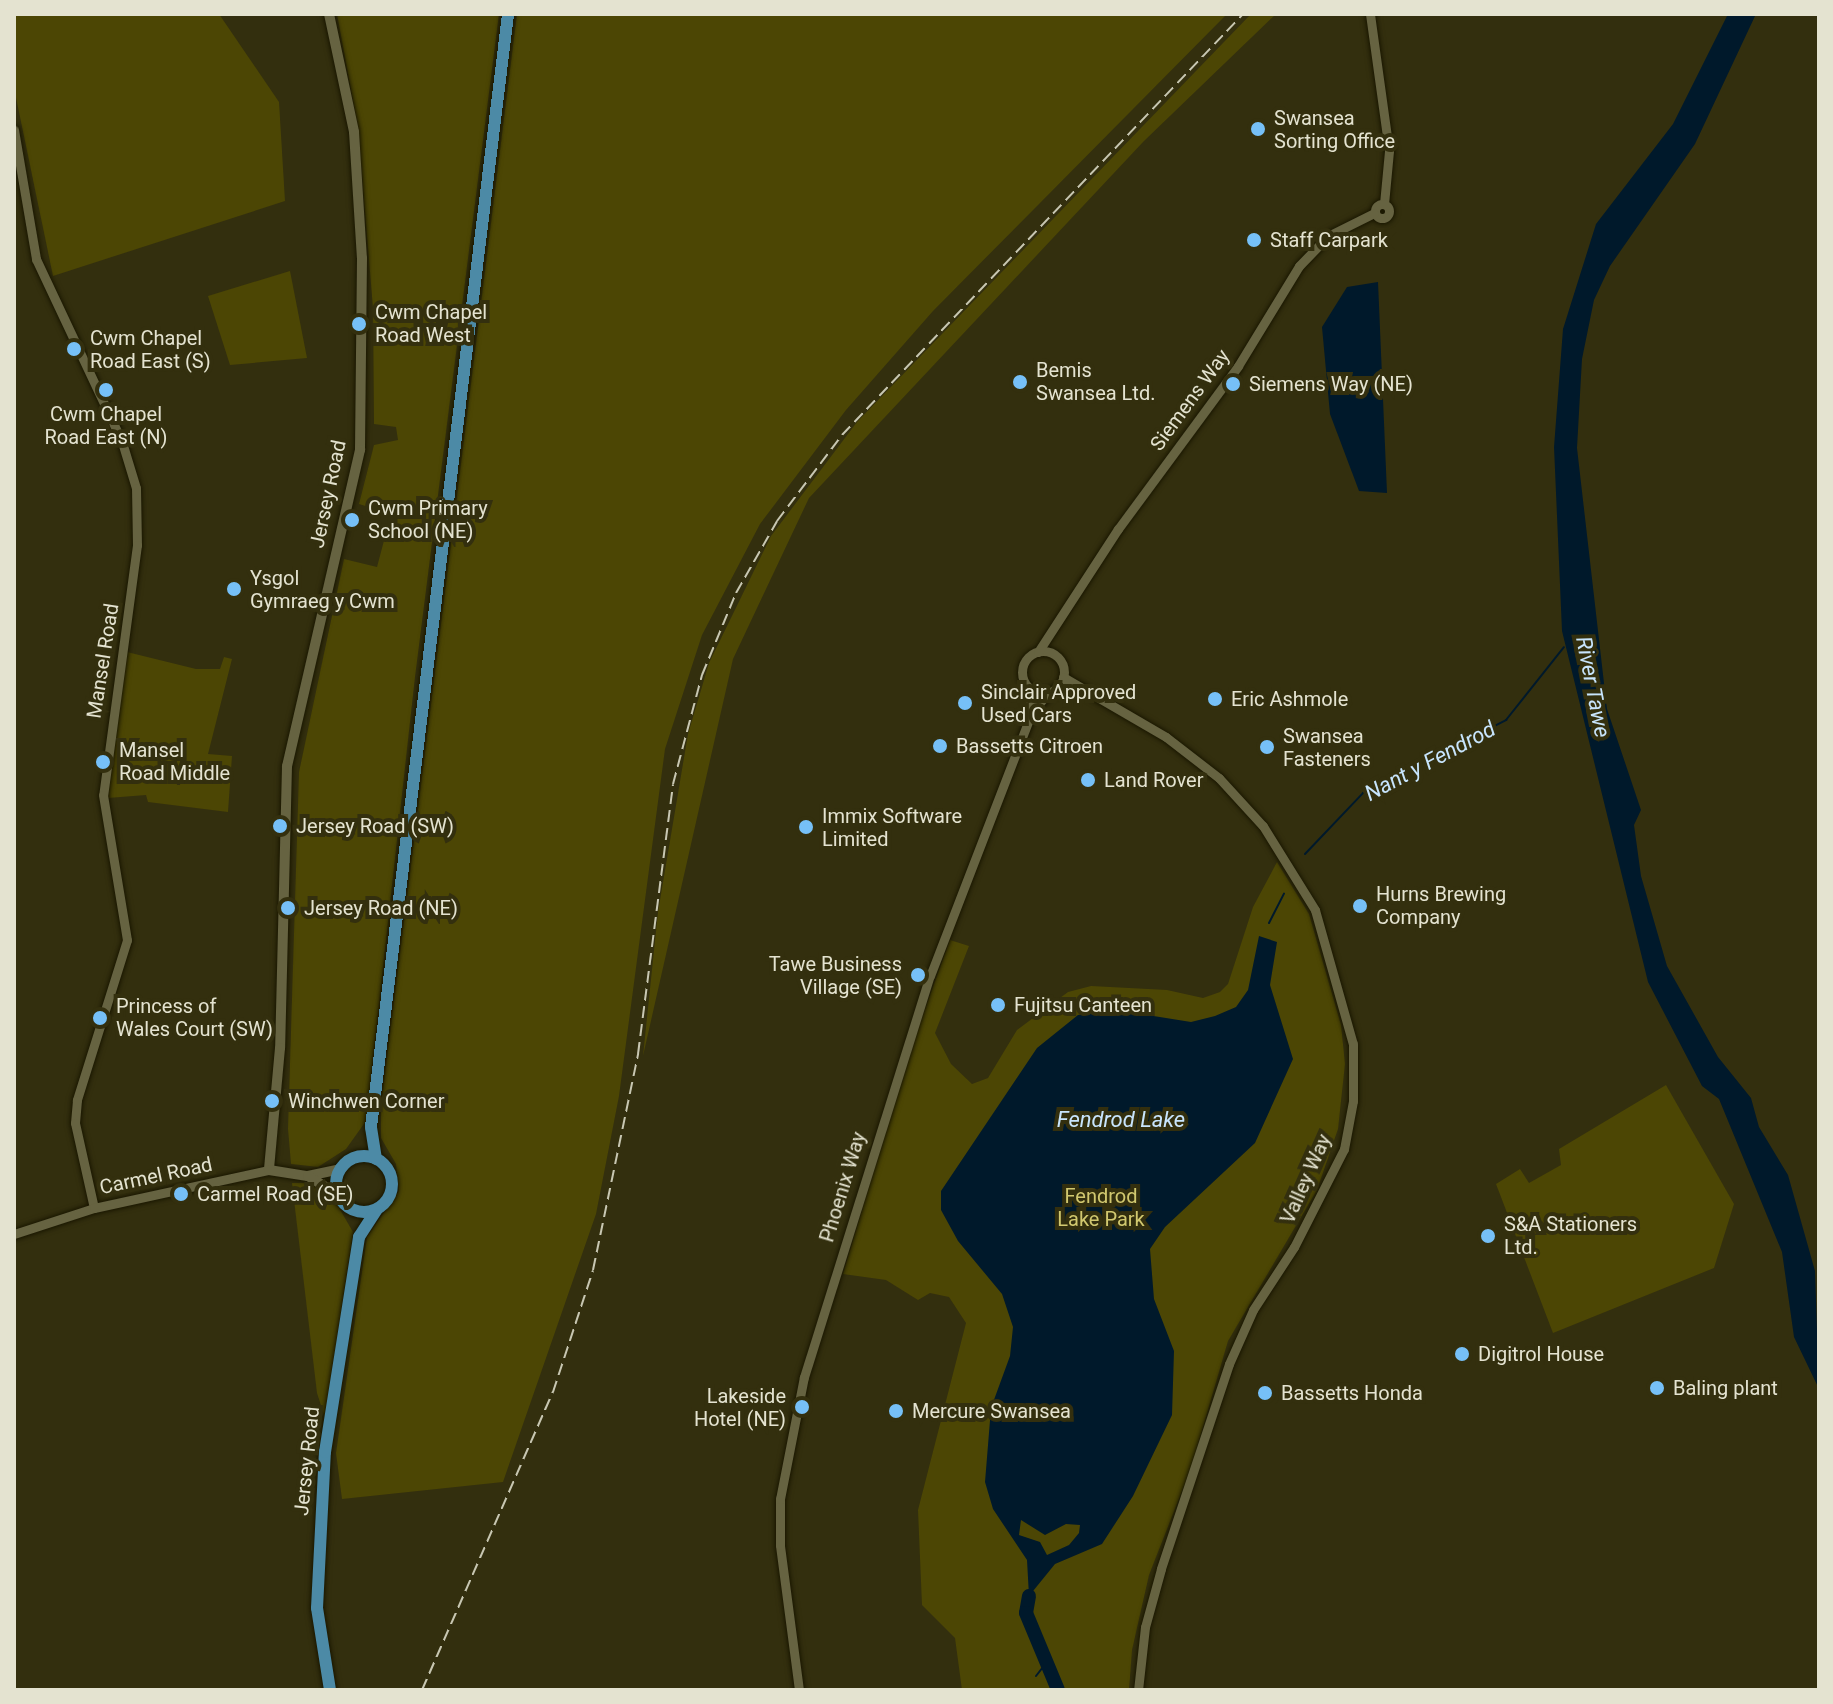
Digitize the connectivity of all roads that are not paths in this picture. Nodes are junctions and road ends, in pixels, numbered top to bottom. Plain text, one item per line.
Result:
1 (329, 14) edge
2 (508, 14) edge
3 (1370, 14) edge
4 (14, 130) edge
5 (1055, 631) junction
6 (1038, 652) junction
7 (1059, 659) junction
8 (1063, 677) junction
9 (1025, 683) junction
10 (1049, 692) junction
11 (1032, 712) junction
12 (371, 1127) junction
13 (356, 1157) junction
14 (376, 1159) junction
15 (341, 1169) junction
16 (269, 1170) junction
17 (308, 1176) junction
18 (338, 1195) junction
19 (94, 1208) junction
20 (350, 1208) junction
21 (377, 1209) junction
22 (14, 1234) edge
23 (359, 1237) junction
24 (330, 1690) edge
25 (799, 1690) edge
26 (1138, 1690) edge

1 - 16 main road, Jersey Road
2 - 12 main road
3 - 5 street, Siemens Way
4 - 19 street, Mansel Road
5 - 6 street, Siemens Way
5 - 7 street
6 - 7 street
6 - 9 street
7 - 8 street
8 - 10 street
8 - 26 street, Valley Way
9 - 10 street
9 - 11 street
10 - 11 street, Phoenix Way
11 - 25 street, Phoenix Way
12 - 13 main road
12 - 14 main road
13 - 14 main road
13 - 15 main road
14 - 21 main road
15 - 17 main road, Carmel Road
15 - 18 main road
16 - 17 main road, Carmel Road
16 - 19 street, Carmel Road
17 - 18 main road, Carmel Road
18 - 20 main road
19 - 22 street, Carmel Road
20 - 21 main road
20 - 23 main road, Jersey Road
21 - 23 main road, Jersey Road
23 - 24 main road, Jersey Road

